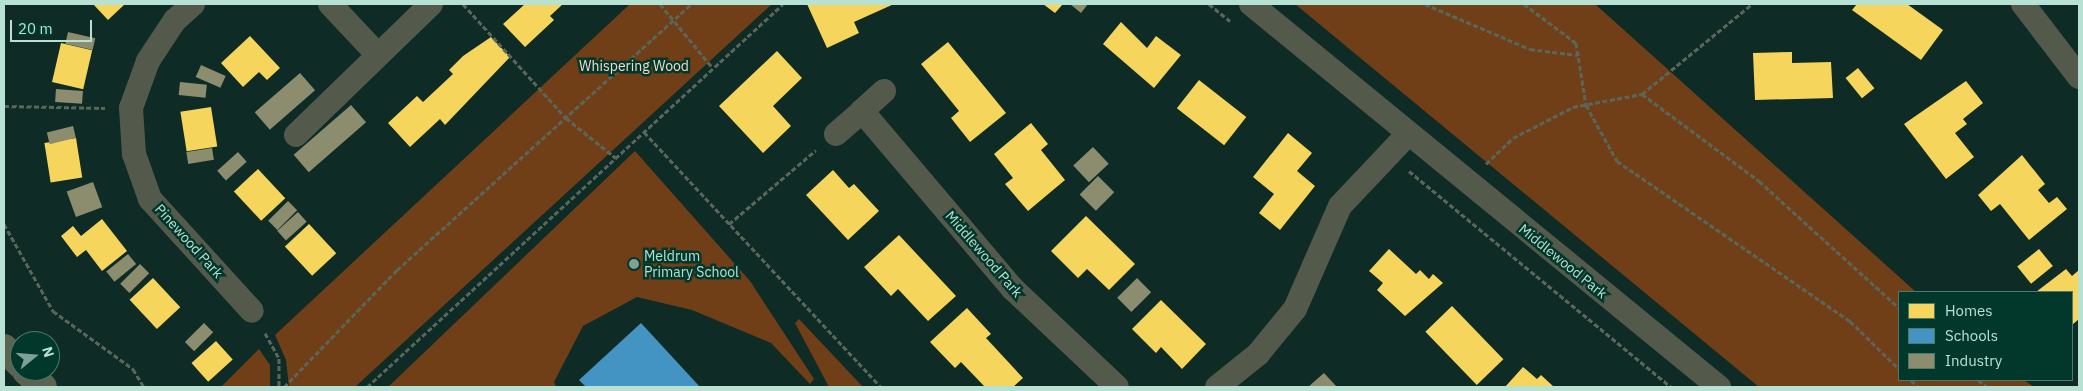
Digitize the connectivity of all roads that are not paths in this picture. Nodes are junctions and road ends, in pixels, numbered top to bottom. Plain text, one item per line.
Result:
1 (192, 4) edge
2 (330, 4) edge
3 (431, 4) edge
4 (1252, 4) edge
5 (2023, 4) edge
6 (377, 54) junction
7 (2079, 77) edge
8 (884, 91) dead end
9 (862, 111) junction
10 (836, 134) road end
11 (1408, 134) junction
12 (296, 135) dead end
13 (252, 311) road end
14 (1117, 387) edge
15 (1217, 387) edge
16 (1719, 387) edge

1 - 13 street, Pinewood Park
2 - 6 street
3 - 6 street
4 - 11 street, Middlewood Park
5 - 7 street
6 - 12 street
8 - 9 street
9 - 10 street
9 - 14 street, Middlewood Park
11 - 15 street
11 - 16 street, Middlewood Park

